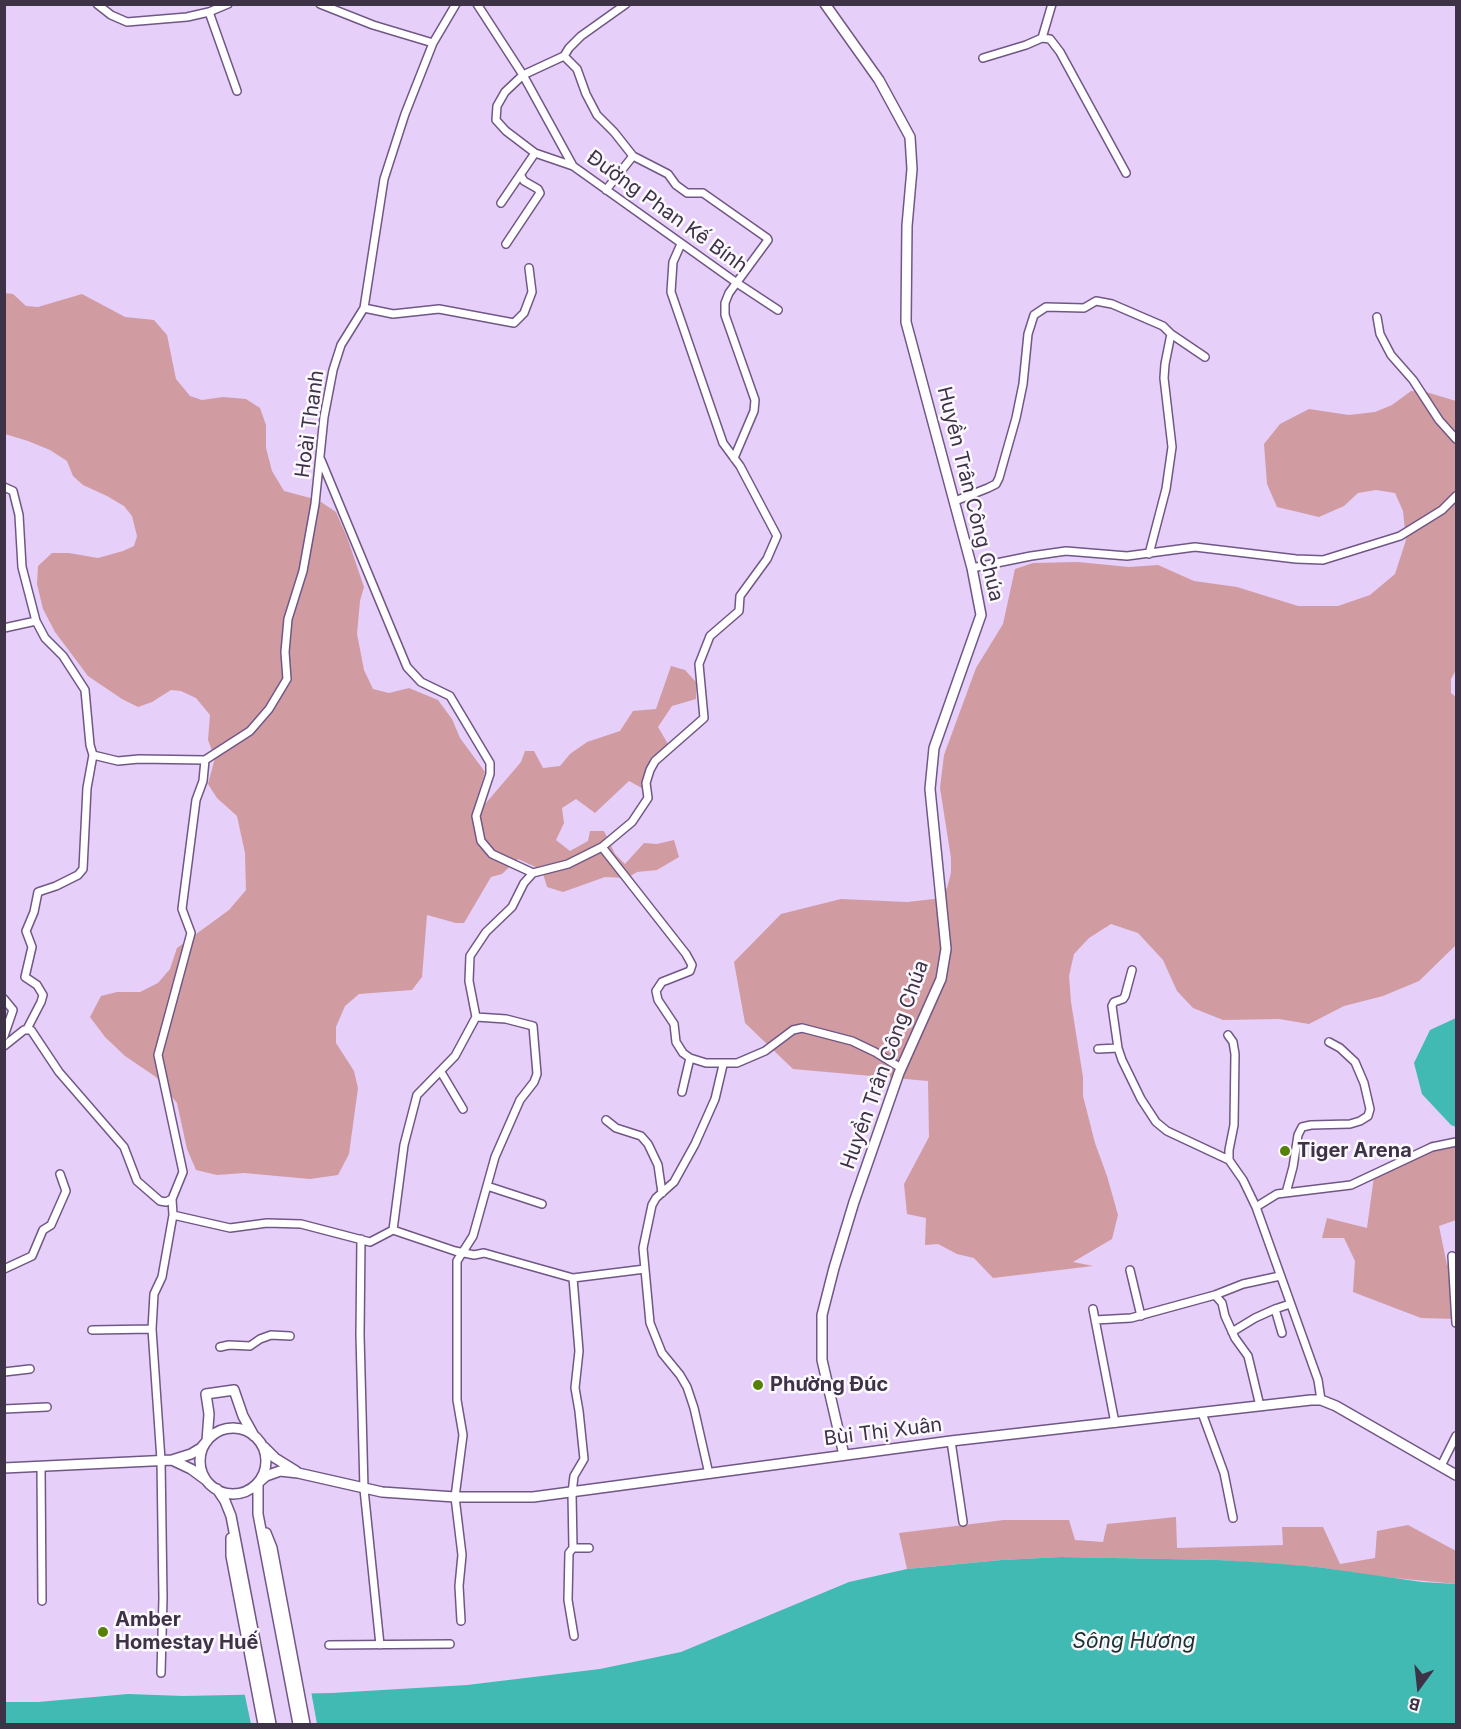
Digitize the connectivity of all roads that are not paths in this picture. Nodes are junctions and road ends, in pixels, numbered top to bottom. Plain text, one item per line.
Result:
1 (97, 4) edge
2 (320, 4) edge
3 (456, 4) edge
4 (477, 4) edge
5 (626, 4) edge
6 (825, 4) edge
7 (1052, 4) edge
8 (223, 5) edge
9 (209, 12) junction
10 (1042, 38) junction
11 (434, 44) junction
12 (564, 56) junction
13 (983, 58) dead end
14 (523, 75) junction
15 (237, 91) dead end
16 (535, 153) junction
17 (633, 156) junction
18 (573, 166) junction
19 (1126, 173) dead end
20 (520, 176) junction
21 (606, 190) junction
22 (501, 203) dead end
23 (506, 244) dead end
24 (681, 244) junction
25 (529, 268) dead end
26 (737, 283) junction
27 (364, 308) junction
28 (778, 310) dead end
29 (1377, 317) dead end
30 (1171, 334) junction
31 (1206, 357) dead end
32 (1456, 439) edge
33 (734, 458) junction
34 (321, 460) junction
35 (4, 487) edge
36 (1456, 496) edge
37 (955, 501) junction
38 (1149, 554) junction
39 (972, 568) junction
40 (36, 621) junction
41 (4, 628) edge
42 (93, 755) junction
43 (205, 760) junction
44 (602, 847) junction
45 (533, 873) junction
46 (1132, 970) dead end
47 (4, 999) edge
48 (476, 1017) junction
49 (27, 1029) junction
50 (1228, 1035) dead end
51 (4, 1036) edge
52 (1329, 1042) dead end
53 (4, 1046) edge
54 (1118, 1048) junction
55 (1098, 1049) dead end
56 (690, 1058) junction
57 (723, 1065) junction
58 (901, 1068) junction
59 (441, 1072) junction
60 (682, 1092) dead end
61 (463, 1109) dead end
62 (606, 1120) dead end
63 (1456, 1142) edge
64 (1229, 1160) junction
65 (60, 1174) dead end
66 (487, 1186) junction
67 (662, 1193) junction
68 (1286, 1193) junction
69 (172, 1199) junction
70 (542, 1204) dead end
71 (1256, 1207) junction
72 (173, 1215) junction
73 (393, 1230) junction
74 (361, 1239) junction
75 (464, 1252) junction
76 (1452, 1256) dead end
77 (4, 1269) edge
78 (645, 1269) junction
79 (1130, 1270) dead end
80 (1280, 1276) junction
81 (573, 1278) junction
82 (1215, 1295) junction
83 (1290, 1304) junction
84 (1093, 1309) dead end
85 (1275, 1309) junction
86 (1141, 1316) junction
87 (1095, 1320) junction
88 (1456, 1323) edge
89 (152, 1329) junction
90 (92, 1330) dead end
91 (1232, 1332) junction
92 (1282, 1333) dead end
93 (290, 1336) dead end
94 (220, 1347) dead end
95 (30, 1369) dead end
96 (4, 1372) edge
97 (1321, 1400) junction
98 (1260, 1406) junction
99 (47, 1407) dead end
100 (4, 1409) edge
101 (1202, 1413) junction
102 (1115, 1423) junction
103 (1456, 1436) edge
104 (207, 1440) junction
105 (258, 1440) junction
106 (951, 1441) junction
107 (844, 1455) junction
108 (161, 1460) junction
109 (172, 1460) junction
110 (1441, 1466) junction
111 (41, 1467) junction
112 (4, 1468) edge
113 (298, 1473) junction
114 (709, 1474) junction
115 (1456, 1475) edge
116 (208, 1482) junction
117 (258, 1483) junction
118 (217, 1489) junction
119 (364, 1489) junction
120 (572, 1493) junction
121 (455, 1497) junction
122 (1233, 1518) dead end
123 (963, 1522) dead end
124 (573, 1548) junction
125 (589, 1548) dead end
126 (42, 1601) dead end
127 (461, 1621) dead end
128 (282, 1623) junction
129 (248, 1626) junction
130 (574, 1636) dead end
131 (450, 1644) dead end
132 (329, 1645) dead end
133 (380, 1645) junction
134 (161, 1673) dead end
135 (263, 1725) edge
136 (271, 1725) edge
137 (298, 1725) edge
138 (305, 1725) edge

1 - 9 street
2 - 11 street
3 - 11 street, Hoài Thanh
4 - 14 street, Đường Phan Kế Bính
5 - 12 street
6 - 37 street, Huyền Trân Công Chúa
7 - 10 street
8 - 9 street
9 - 15 street
10 - 13 street
10 - 19 street
11 - 27 street, Hoài Thanh
12 - 14 street
12 - 17 street
14 - 16 street
14 - 18 street, Đường Phan Kế Bính
16 - 18 street
16 - 20 street
17 - 21 street
17 - 26 street
18 - 21 street, Đường Phan Kế Bính
20 - 22 street
20 - 23 street
21 - 24 street, Đường Phan Kế Bính
24 - 26 street, Đường Phan Kế Bính
24 - 33 street
25 - 27 street
26 - 28 street, Đường Phan Kế Bính
26 - 33 street
27 - 34 street, Hoài Thanh
29 - 32 street
30 - 31 street
30 - 37 street
30 - 38 street
33 - 44 street
34 - 43 street, Hoài Thanh
34 - 45 street
35 - 40 street
36 - 38 street
37 - 39 street, Huyền Trân Công Chúa
38 - 39 street
39 - 58 street, Huyền Trân Công Chúa
40 - 41 street
40 - 42 street
42 - 43 street
42 - 49 street
43 - 69 street
44 - 45 street
44 - 56 street
45 - 48 street
46 - 54 street
47 - 51 street
48 - 59 street
48 - 66 street
49 - 53 street
49 - 69 street
50 - 64 street
52 - 68 street
54 - 55 street
54 - 64 street
56 - 57 street
56 - 60 street
57 - 58 street
57 - 67 street
58 - 107 street, Huyền Trân Công Chúa
59 - 61 street
59 - 73 street
62 - 67 street
63 - 68 street
64 - 71 street
65 - 77 street
66 - 70 street
66 - 75 street
67 - 78 street
68 - 71 street
69 - 72 street
71 - 80 street
72 - 74 street
72 - 89 street
73 - 74 street
73 - 75 street
74 - 119 street
75 - 81 street
75 - 121 street
76 - 88 street
78 - 81 street
78 - 114 street
79 - 86 street
80 - 82 street
80 - 83 street
81 - 120 street
82 - 86 street
82 - 91 street
83 - 85 street
83 - 97 street
84 - 87 street
85 - 91 street
85 - 92 street
86 - 87 street
87 - 102 street
89 - 90 street
89 - 108 street
91 - 98 street
93 - 94 street
95 - 96 street
97 - 98 street, Bùi Thị Xuân
97 - 110 street
98 - 101 street, Bùi Thị Xuân
99 - 100 street
101 - 102 street, Bùi Thị Xuân
101 - 122 street
102 - 106 street, Bùi Thị Xuân
103 - 110 street
104 - 105 street
104 - 105 street
104 - 109 street
104 - 116 street
105 - 113 street
105 - 117 street
106 - 107 street, Bùi Thị Xuân
106 - 123 street
107 - 114 street, Bùi Thị Xuân
108 - 109 street
108 - 111 street
108 - 134 street
109 - 116 street
110 - 115 street
111 - 112 street
111 - 126 street
113 - 117 street
113 - 119 street, Bùi Thị Xuân
114 - 120 street, Bùi Thị Xuân
116 - 118 street
117 - 118 street
117 - 128 street
118 - 129 street
119 - 121 street, Bùi Thị Xuân
119 - 133 street
120 - 121 street, Bùi Thị Xuân
120 - 124 street
121 - 127 street
124 - 125 street
124 - 130 street
128 - 137 street
128 - 138 street
129 - 135 street
129 - 136 street
131 - 133 street
132 - 133 street

